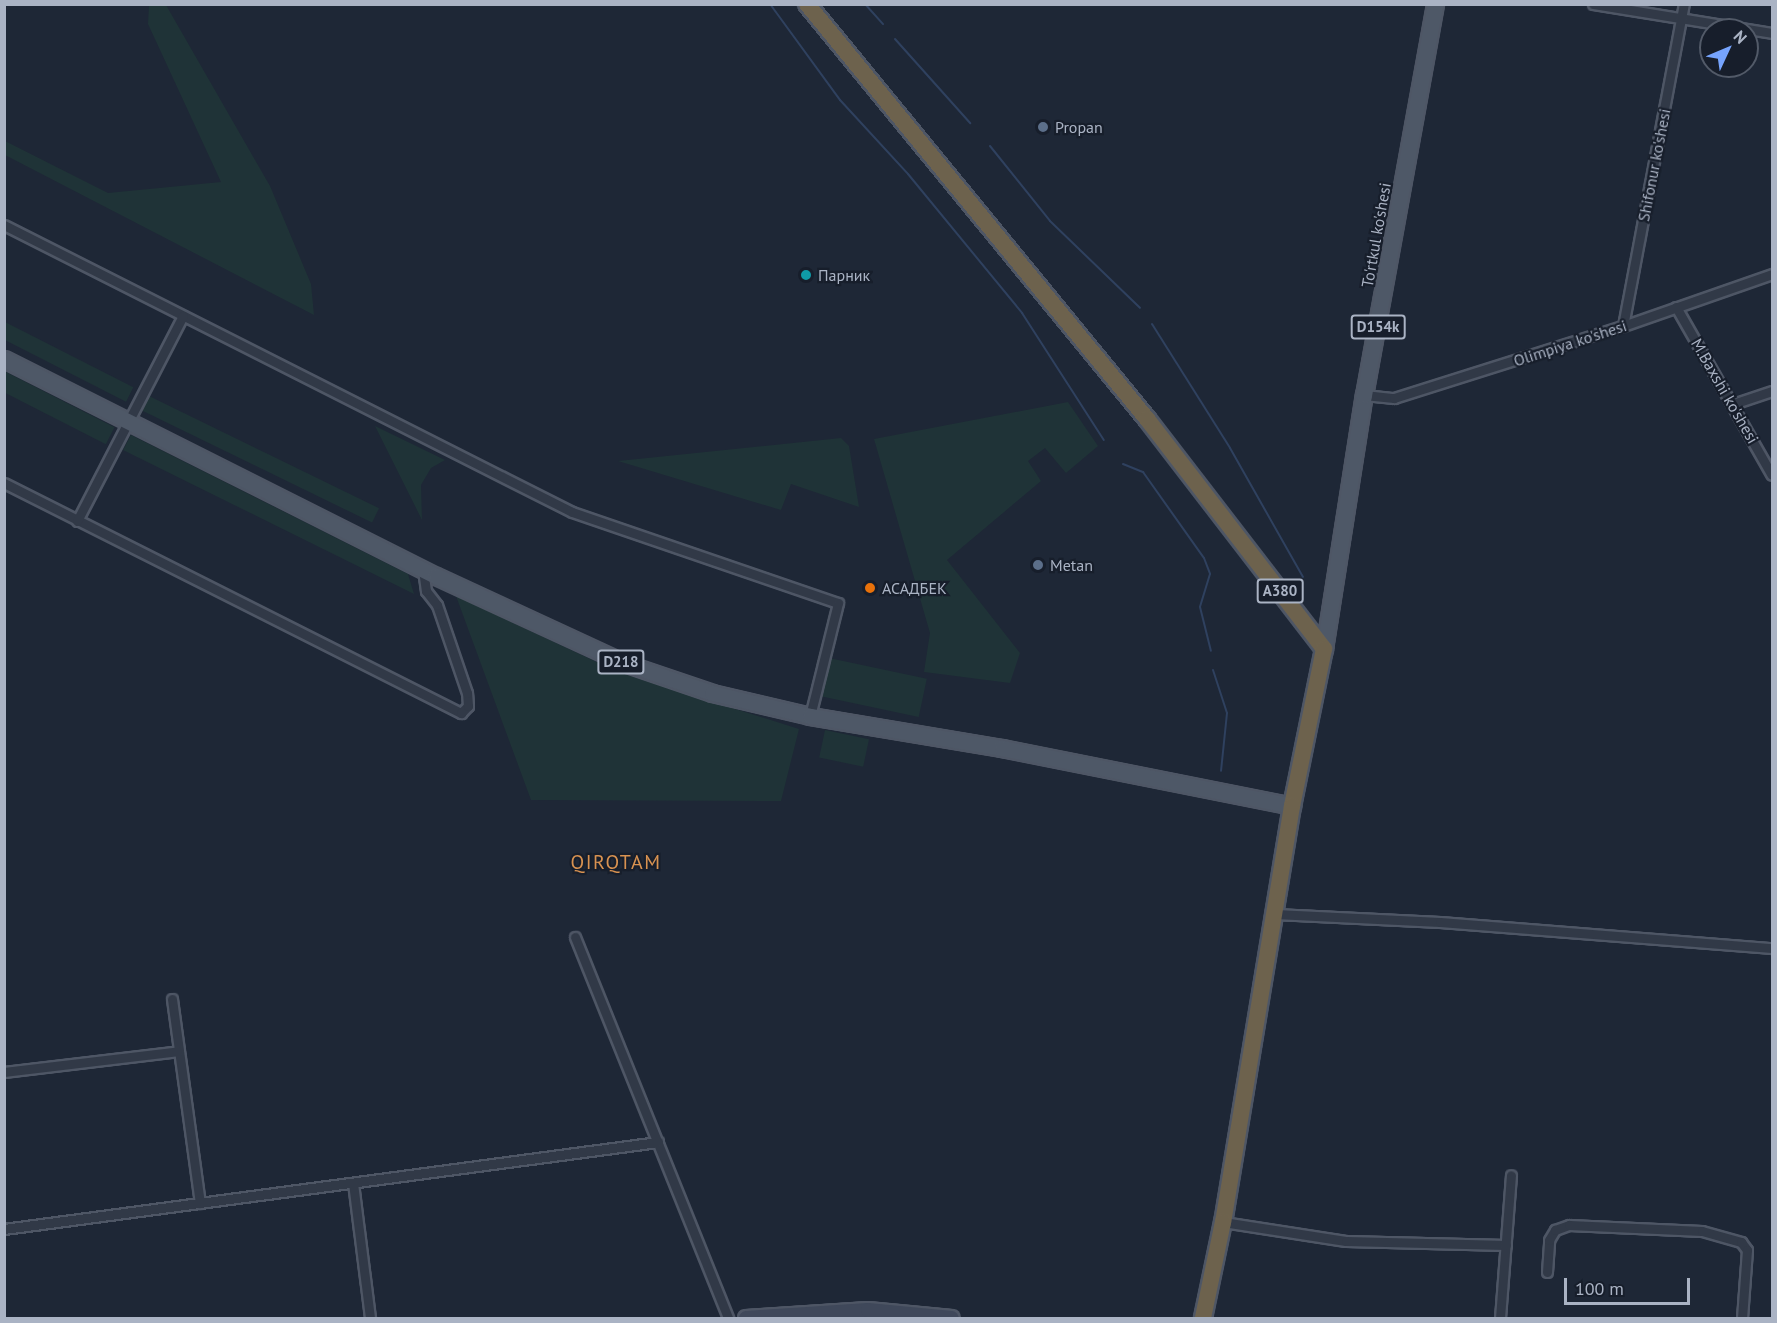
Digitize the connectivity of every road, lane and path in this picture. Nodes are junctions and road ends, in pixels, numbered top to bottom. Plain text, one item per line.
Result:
1 (807, 4) edge
2 (1434, 4) edge
3 (1593, 4) edge
4 (1684, 4) edge
5 (1682, 16) junction
6 (1773, 33) edge
7 (4, 225) edge
8 (1773, 274) edge
9 (1676, 307) junction
10 (183, 316) junction
11 (1623, 326) junction
12 (4, 359) edge
13 (1773, 391) edge
14 (1364, 395) junction
15 (1733, 404) junction
16 (128, 421) junction
17 (1773, 475) edge
18 (4, 483) edge
19 (77, 521) junction
20 (423, 569) junction
21 (1324, 650) junction
22 (810, 716) junction
23 (1292, 806) junction
24 (1275, 914) junction
25 (575, 937) dead end
26 (1773, 948) edge
27 (171, 999) dead end
28 (179, 1051) junction
29 (4, 1072) edge
30 (658, 1142) junction
31 (1511, 1175) dead end
32 (352, 1183) junction
33 (200, 1203) junction
34 (1223, 1222) junction
35 (4, 1229) edge
36 (1506, 1245) junction
37 (1547, 1272) dead end
38 (370, 1318) edge
39 (728, 1318) edge
40 (746, 1318) edge
41 (952, 1318) edge
42 (1203, 1318) edge
43 (1500, 1318) edge
44 (1742, 1318) edge

1 - 21 highway, A380
2 - 14 main road, To'rtkul ko'shesi / D154k
3 - 5 street
4 - 5 street, Shifonur ko'shesi
5 - 6 street
5 - 11 street, Shifonur ko'shesi
7 - 10 street
8 - 9 street, Olimpiya ko'shesi
9 - 11 street, Olimpiya ko'shesi
9 - 15 street, M.Baxshi ko'shesi
10 - 16 street
10 - 22 street
11 - 14 street, Olimpiya ko'shesi
12 - 16 main road, D218
13 - 15 street
14 - 21 main road, To'rtkul ko'shesi / D154k
15 - 17 street, M.Baxshi ko'shesi
16 - 19 street
16 - 20 main road, D218
18 - 19 street
19 - 20 street
20 - 22 main road, D218
21 - 23 highway
22 - 23 main road, D218
23 - 24 highway
24 - 26 street
24 - 34 highway
25 - 30 street
27 - 28 street
28 - 29 street
28 - 33 street
30 - 32 street
30 - 39 street
31 - 36 street
32 - 33 street
32 - 38 street
33 - 35 street
34 - 36 street
34 - 42 highway
36 - 43 street
37 - 44 street
40 - 41 street

